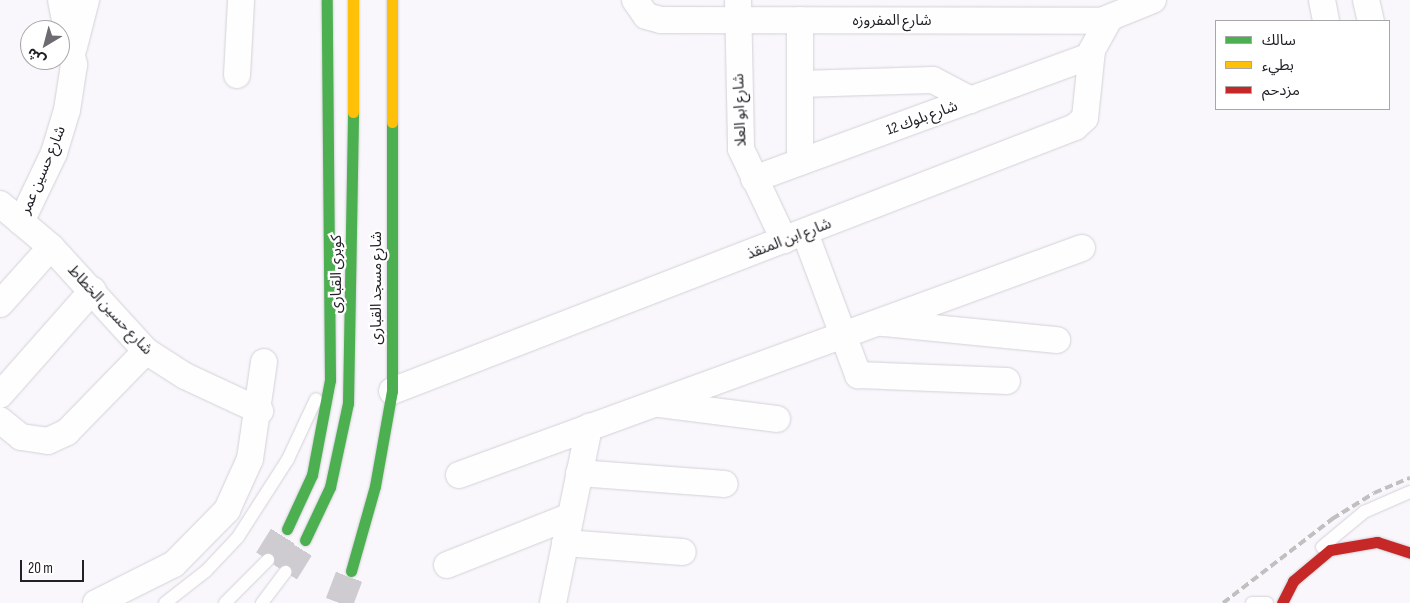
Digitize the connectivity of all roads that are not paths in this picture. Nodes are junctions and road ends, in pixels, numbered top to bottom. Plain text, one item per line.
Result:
1 (61, 0) edge
2 (86, 0) edge
3 (241, 0) edge
4 (327, 0) edge
5 (353, 0) edge
6 (392, 0) edge
7 (635, 0) edge
8 (1153, 0) edge
9 (1322, 0) edge
10 (1366, 0) edge
11 (738, 10) edge
12 (897, 10) edge
13 (1103, 14) edge
14 (800, 20) junction
15 (1326, 20) edge
16 (1371, 20) edge
17 (73, 50) junction
18 (1091, 56) junction
19 (237, 75) dead end
20 (800, 84) junction
21 (971, 100) junction
22 (800, 162) junction
23 (754, 179) junction
24 (0, 204) edge
25 (21, 222) junction
26 (795, 236) junction
27 (51, 247) junction
28 (1082, 248) dead end
29 (93, 290) junction
30 (0, 304) edge
31 (876, 322) junction
32 (842, 334) junction
33 (1057, 340) dead end
34 (146, 351) junction
35 (329, 353) junction
36 (264, 362) dead end
37 (1007, 380) dead end
38 (392, 391) junction
39 (0, 395) edge
40 (654, 404) junction
41 (260, 411) junction
42 (777, 419) dead end
43 (0, 420) edge
44 (589, 427) junction
45 (579, 473) junction
46 (459, 475) dead end
47 (725, 484) dead end
48 (1410, 492) edge
49 (570, 516) junction
50 (287, 528) tunnel mouth
51 (305, 540) tunnel mouth
52 (565, 543) junction
53 (683, 552) dead end
54 (1410, 553) edge
55 (268, 560) tunnel mouth
56 (1310, 562) junction
57 (447, 565) dead end
58 (351, 571) tunnel mouth
59 (285, 572) tunnel mouth
60 (96, 603) edge
61 (165, 603) edge
62 (225, 603) edge
63 (262, 603) edge
64 (553, 603) edge
65 (1252, 603) edge
66 (1267, 603) edge
67 (1282, 603) edge

1 - 17 street, شارع حسين عمر
2 - 17 street
3 - 19 street
4 - 35 main road, كوبرى القبارى
5 - 51 main road, كوبرى القبارى
6 - 38 main road, شارع مسجد القبارى
7 - 11 street, شارع المفروزه
8 - 13 street, شارع المفروزه
9 - 15 street
10 - 16 street
11 - 14 street, شارع المفروزه
11 - 23 street, شارع ابو العلا
12 - 13 street, شارع المفروزه
12 - 14 street, شارع المفروزه
13 - 18 street, شارع ابن المنقذ
14 - 20 street
17 - 25 street, شارع حسين عمر
18 - 21 street, شارع بلوك 12
18 - 26 street, شارع ابن المنقذ
20 - 21 street
20 - 22 street
21 - 22 street, شارع بلوك 12
22 - 23 street, شارع بلوك 12
23 - 26 street, شارع ابو العلا
24 - 25 street, شارع حسين الخطاط
25 - 27 street, شارع حسين الخطاط
26 - 32 street, شارع ابو العلا
26 - 38 street, شارع ابن المنقذ
27 - 29 street, شارع حسين الخطاط
27 - 30 street
28 - 31 street
29 - 34 street, شارع حسين الخطاط
29 - 39 street
31 - 32 street
31 - 33 street
32 - 37 street, شارع ابو العلا
32 - 40 street
34 - 41 street, شارع حسين الخطاط
34 - 43 street
35 - 50 main road, كوبرى القبارى
35 - 61 lane
36 - 41 street
38 - 58 main road, شارع مسجد القبارى
40 - 42 street
40 - 44 street
41 - 60 street
44 - 45 street
44 - 46 street
45 - 47 street
45 - 49 street
48 - 56 lane
49 - 52 street
49 - 57 street
52 - 53 street
52 - 64 street
54 - 56 main road
55 - 62 lane
56 - 67 main road
59 - 63 lane
65 - 66 lane

